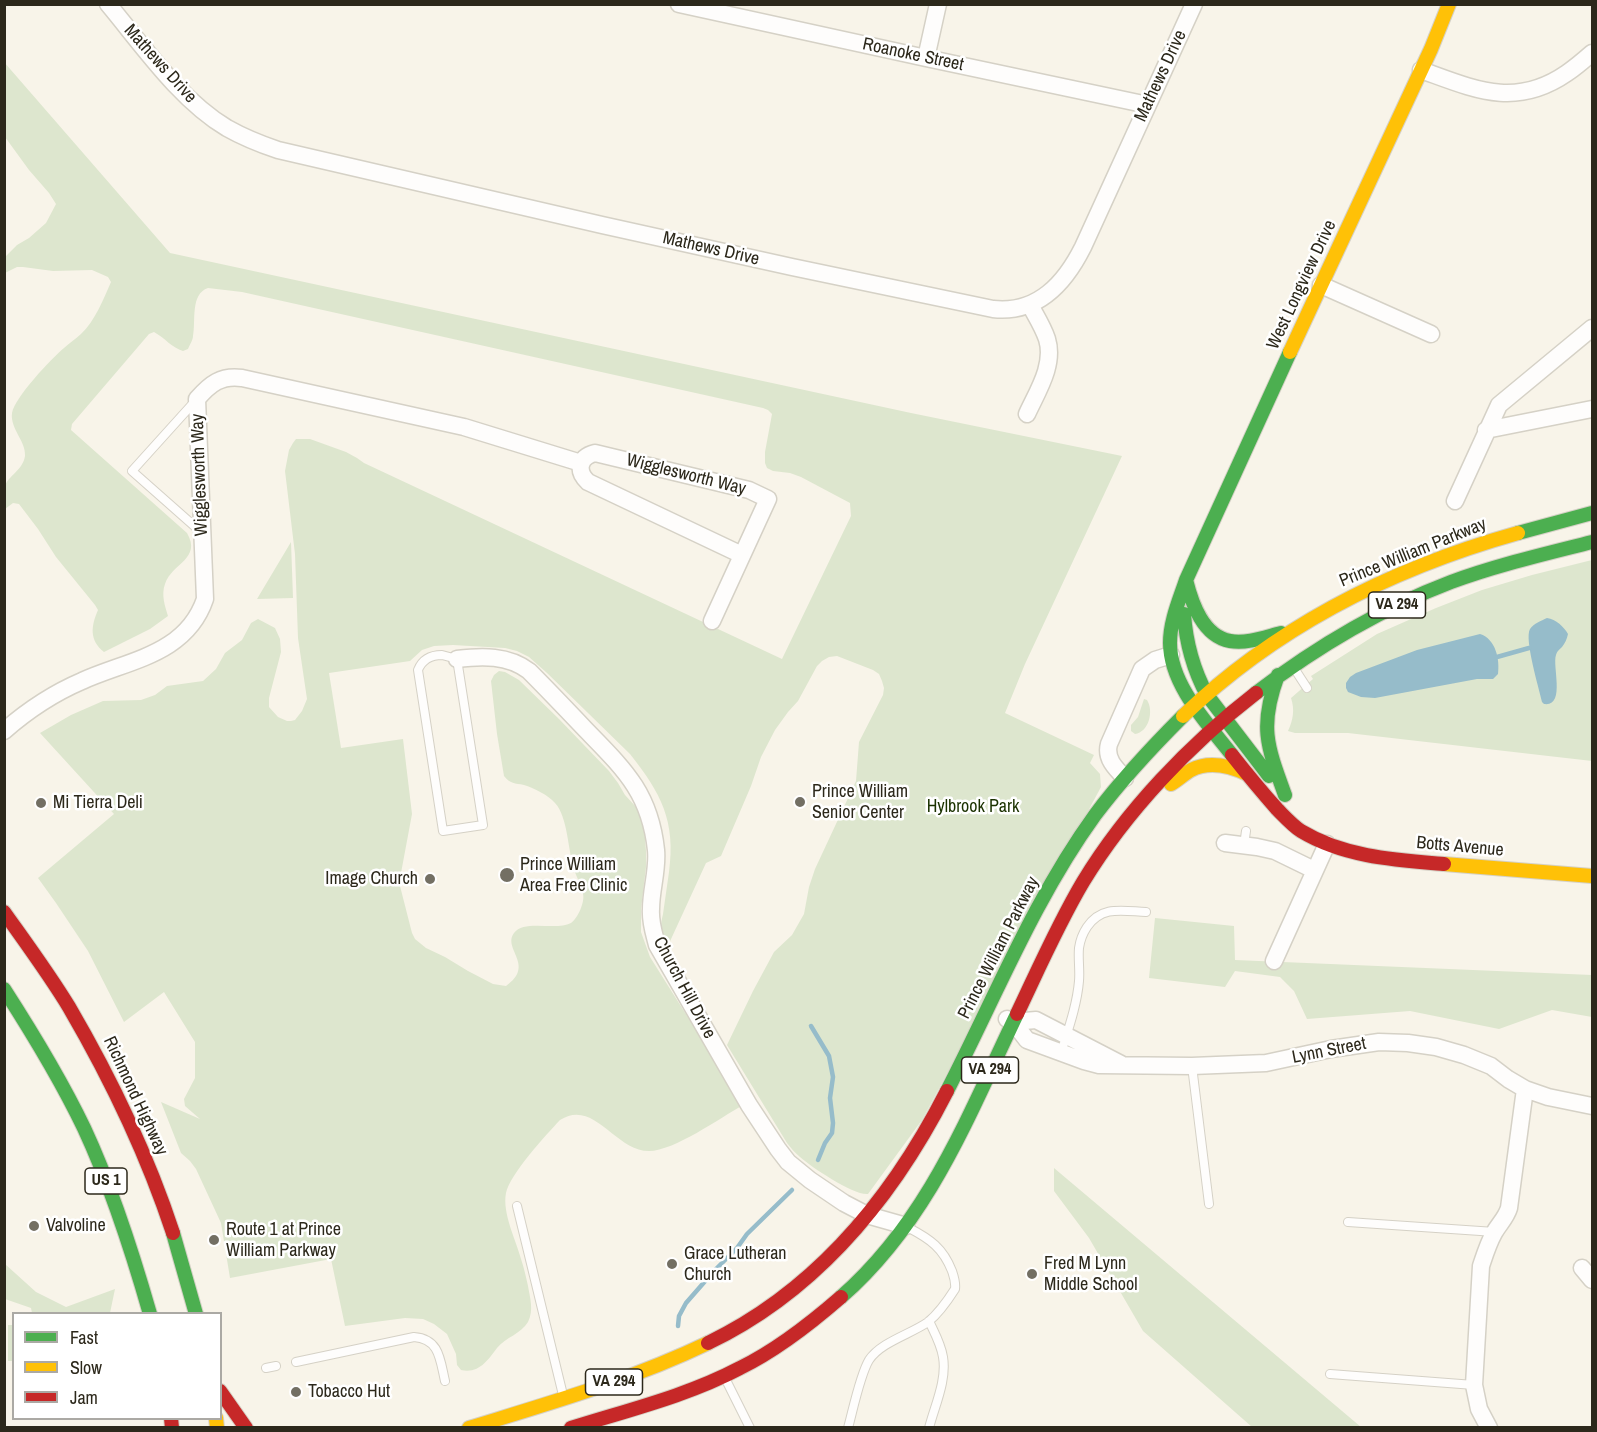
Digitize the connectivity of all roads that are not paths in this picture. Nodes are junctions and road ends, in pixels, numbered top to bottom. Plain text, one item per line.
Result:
1 (108, 4) edge
2 (679, 4) edge
3 (938, 4) edge
4 (1194, 4) edge
5 (1449, 4) edge
6 (1593, 53) edge
7 (926, 58) junction
8 (1421, 70) junction
9 (1148, 105) junction
10 (1321, 285) junction
11 (1030, 305) junction
12 (1593, 328) edge
13 (1431, 334) dead end
14 (197, 399) junction
15 (1593, 409) edge
16 (1027, 414) dead end
17 (1486, 430) junction
18 (581, 463) junction
19 (1455, 501) dead end
20 (1593, 513) edge
21 (202, 533) junction
22 (1593, 542) edge
23 (742, 555) junction
24 (1186, 580) junction
25 (712, 621) dead end
26 (1294, 630) junction
27 (1171, 655) junction
28 (457, 659) junction
29 (1293, 665) junction
30 (1278, 675) junction
31 (1307, 688) dead end
32 (1207, 695) junction
33 (1194, 707) junction
34 (1225, 718) junction
35 (1212, 730) junction
36 (4, 731) edge
37 (1246, 774) junction
38 (1125, 778) junction
39 (1292, 803) junction
40 (1134, 812) junction
41 (1225, 843) dead end
42 (1327, 844) junction
43 (1314, 870) junction
44 (1593, 876) edge
45 (4, 912) edge
46 (1146, 912) dead end
47 (1274, 961) dead end
48 (4, 989) edge
49 (987, 1008) junction
50 (1013, 1022) junction
51 (1066, 1036) junction
52 (1061, 1053) junction
53 (1122, 1064) junction
54 (1192, 1066) junction
55 (1525, 1089) junction
56 (1593, 1106) edge
57 (1209, 1204) dead end
58 (517, 1206) dead end
59 (867, 1215) junction
60 (1348, 1222) dead end
61 (906, 1226) junction
62 (1495, 1232) junction
63 (149, 1312) edge
64 (195, 1312) edge
65 (929, 1321) junction
66 (716, 1360) junction
67 (296, 1362) dead end
68 (276, 1366) dead end
69 (266, 1368) dead end
70 (1330, 1374) dead end
71 (446, 1381) dead end
72 (1474, 1385) junction
73 (222, 1394) edge
74 (564, 1398) junction
75 (246, 1428) edge
76 (469, 1428) edge
77 (571, 1428) edge
78 (750, 1428) edge
79 (848, 1428) edge
80 (929, 1428) edge
81 (1489, 1428) edge

1 - 11 street, Mathews Drive
2 - 7 street, Roanoke Street
3 - 7 street
4 - 9 street, Mathews Drive
5 - 8 main road, West Longview Drive
6 - 8 street
7 - 9 street, Roanoke Street
8 - 10 main road, West Longview Drive
9 - 11 street, Mathews Drive
10 - 13 street
10 - 24 main road, West Longview Drive
11 - 16 street
12 - 17 street
14 - 18 street, Wigglesworth Way
14 - 21 street, Wigglesworth Way
14 - 21 lane
15 - 17 street
17 - 19 street
18 - 23 street, Wigglesworth Way
18 - 23 street, Wigglesworth Way
20 - 26 main road, Prince William Parkway / VA 294
21 - 36 street, Wigglesworth Way
22 - 29 main road, Prince William Parkway / VA 294
23 - 25 street, Wigglesworth Way
24 - 26 main road
24 - 27 main road, West Longview Drive
24 - 32 main road, West Longview Drive
26 - 32 main road, Prince William Parkway / VA 294
27 - 33 main road, West Longview Drive
27 - 38 street
28 - 28 lane
28 - 59 street, Church Hill Drive
29 - 30 main road, Prince William Parkway / VA 294
29 - 31 lane
30 - 34 main road, Prince William Parkway / VA 294
30 - 39 main road
32 - 33 main road, Prince William Parkway / VA 294
32 - 34 main road, West Longview Drive
33 - 35 main road, West Longview Drive
33 - 38 main road, Prince William Parkway / VA 294
34 - 35 main road, Prince William Parkway / VA 294
34 - 39 main road
35 - 37 main road, Botts Avenue
35 - 40 main road, Prince William Parkway / VA 294
37 - 40 main road
37 - 42 main road, Botts Avenue
38 - 49 main road, Prince William Parkway / VA 294
39 - 42 main road
40 - 50 main road, Prince William Parkway / VA 294
41 - 43 street
42 - 43 street
42 - 44 main road, Botts Avenue
43 - 47 street
45 - 64 main road, Richmond Highway / US 1
46 - 51 lane
48 - 63 main road, US 1
49 - 50 street, Lynn Street
49 - 59 main road, Prince William Parkway / VA 294
50 - 51 street, Lynn Street
50 - 52 street, Lynn Street
50 - 61 main road, Prince William Parkway / VA 294
51 - 52 lane
51 - 53 street, Lynn Street
52 - 53 street, Lynn Street
53 - 54 street, Lynn Street
54 - 55 street, Lynn Street
54 - 57 lane
55 - 56 street, Lynn Street
55 - 62 street
58 - 74 lane
59 - 61 street, Church Hill Drive
59 - 66 main road, Prince William Parkway / VA 294
60 - 62 lane
61 - 65 lane
61 - 66 main road, Prince William Parkway / VA 294
62 - 72 street
65 - 79 lane
65 - 80 lane
66 - 74 main road, Prince William Parkway / VA 294
66 - 77 main road, Prince William Parkway / VA 294
66 - 78 lane
67 - 71 lane
68 - 69 lane
70 - 72 lane
72 - 81 street
73 - 75 main road
74 - 76 main road, Prince William Parkway / VA 294

